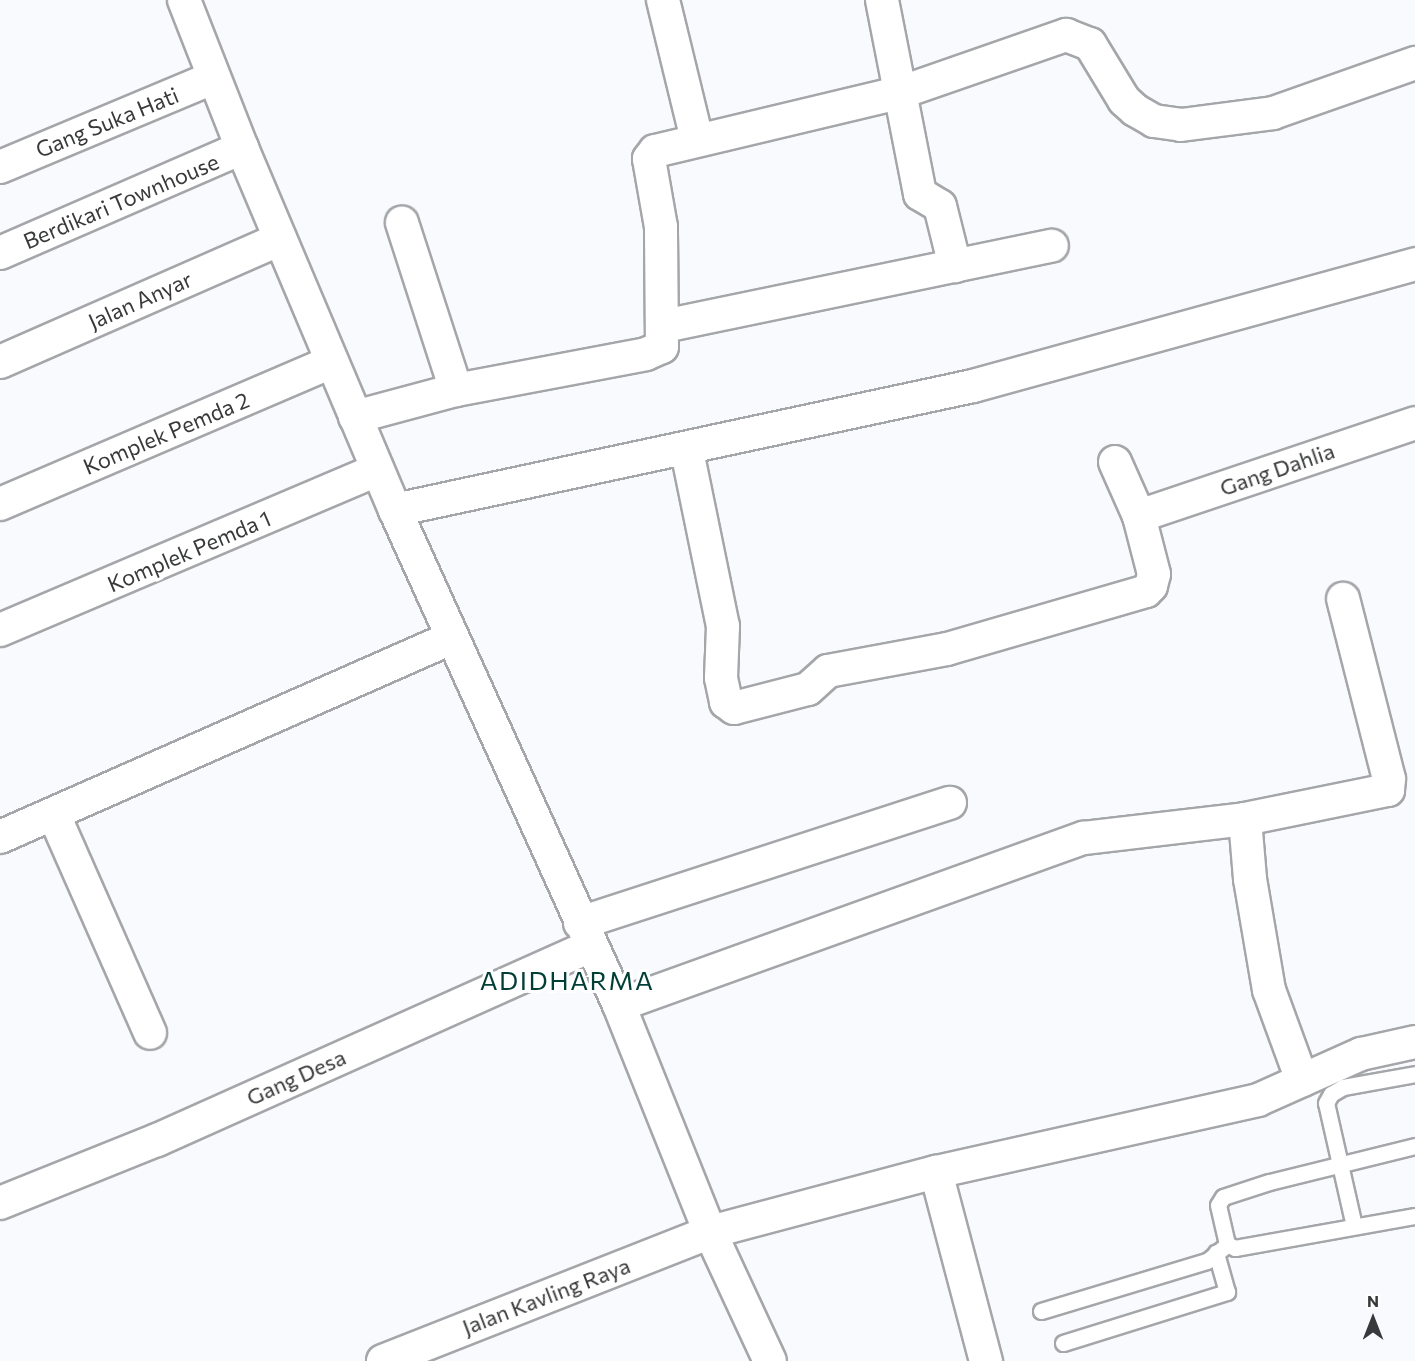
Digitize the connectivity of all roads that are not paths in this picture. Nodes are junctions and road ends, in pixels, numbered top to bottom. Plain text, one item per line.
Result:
1 (184, 0) edge
2 (663, 0) edge
3 (882, 0) edge
4 (1415, 63) edge
5 (213, 78) junction
6 (902, 92) junction
7 (697, 140) junction
8 (242, 148) junction
9 (0, 167) edge
10 (402, 223) dead end
11 (280, 239) junction
12 (1052, 246) dead end
13 (0, 253) edge
14 (1415, 264) edge
15 (955, 266) junction
16 (664, 326) junction
17 (0, 362) edge
18 (332, 362) junction
19 (456, 390) junction
20 (355, 417) junction
21 (1415, 423) edge
22 (687, 451) junction
23 (1115, 462) dead end
24 (377, 470) junction
25 (0, 504) edge
26 (394, 510) junction
27 (1139, 516) junction
28 (1343, 599) dead end
29 (0, 630) edge
30 (452, 638) junction
31 (950, 803) dead end
32 (54, 815) junction
33 (1245, 819) junction
34 (0, 837) edge
35 (585, 934) junction
36 (619, 1005) junction
37 (150, 1033) dead end
38 (1415, 1042) edge
39 (1415, 1074) edge
40 (1302, 1080) junction
41 (1415, 1146) edge
42 (1339, 1163) junction
43 (936, 1172) junction
44 (0, 1203) edge
45 (1415, 1216) edge
46 (1354, 1226) junction
47 (710, 1232) junction
48 (1222, 1249) junction
49 (1041, 1311) dead end
50 (1063, 1343) dead end
51 (398, 1358) edge
52 (770, 1361) edge
53 (986, 1361) edge

1 - 5 street
2 - 7 street
3 - 6 street
4 - 6 street
5 - 8 street
5 - 9 street, Gang Suka Hati
6 - 7 street
6 - 15 street
7 - 16 street
8 - 11 street
8 - 13 street, Berdikari Townhouse
10 - 19 street
11 - 17 street, Jalan Anyar
11 - 18 street
12 - 15 street
14 - 22 street
15 - 16 street
16 - 19 street
18 - 20 street
18 - 25 street, Komplek Pemda 2
19 - 20 street
20 - 24 street
21 - 27 street, Gang Dahlia
22 - 26 street
22 - 27 street
23 - 27 street
24 - 26 street
24 - 29 street, Komplek Pemda 1
26 - 30 street
28 - 33 street
30 - 32 street
30 - 35 street
31 - 35 street, Gang Desa
32 - 34 street
32 - 37 street
33 - 36 street
33 - 40 street
35 - 36 street
35 - 44 street, Gang Desa
36 - 47 street
38 - 40 street, Jalan Kavling Raya
39 - 42 lane
40 - 43 street, Jalan Kavling Raya
41 - 42 lane
42 - 46 lane
42 - 48 lane
43 - 47 street, Jalan Kavling Raya
43 - 53 street
45 - 46 lane
46 - 48 lane
47 - 51 street, Jalan Kavling Raya
47 - 52 street
48 - 49 lane
48 - 50 lane

